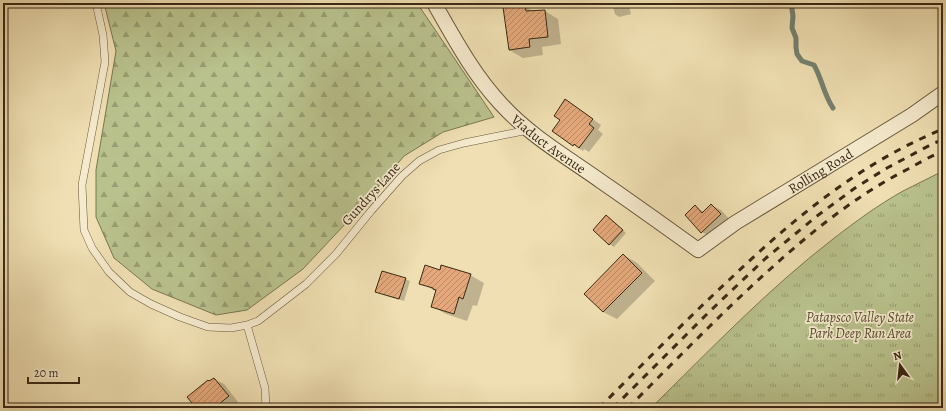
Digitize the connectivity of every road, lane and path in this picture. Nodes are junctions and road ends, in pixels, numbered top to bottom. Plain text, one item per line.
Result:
1 (96, 3) edge
2 (434, 3) edge
3 (943, 93) edge
4 (528, 130) junction
5 (698, 250) joint
6 (247, 325) junction
7 (266, 408) edge

1 - 6 lane, Gundrys Lane
2 - 4 street, Viaduct Avenue
3 - 5 street, Rolling Road
4 - 5 street, Viaduct Avenue
4 - 6 lane, Gundrys Lane
6 - 7 lane

